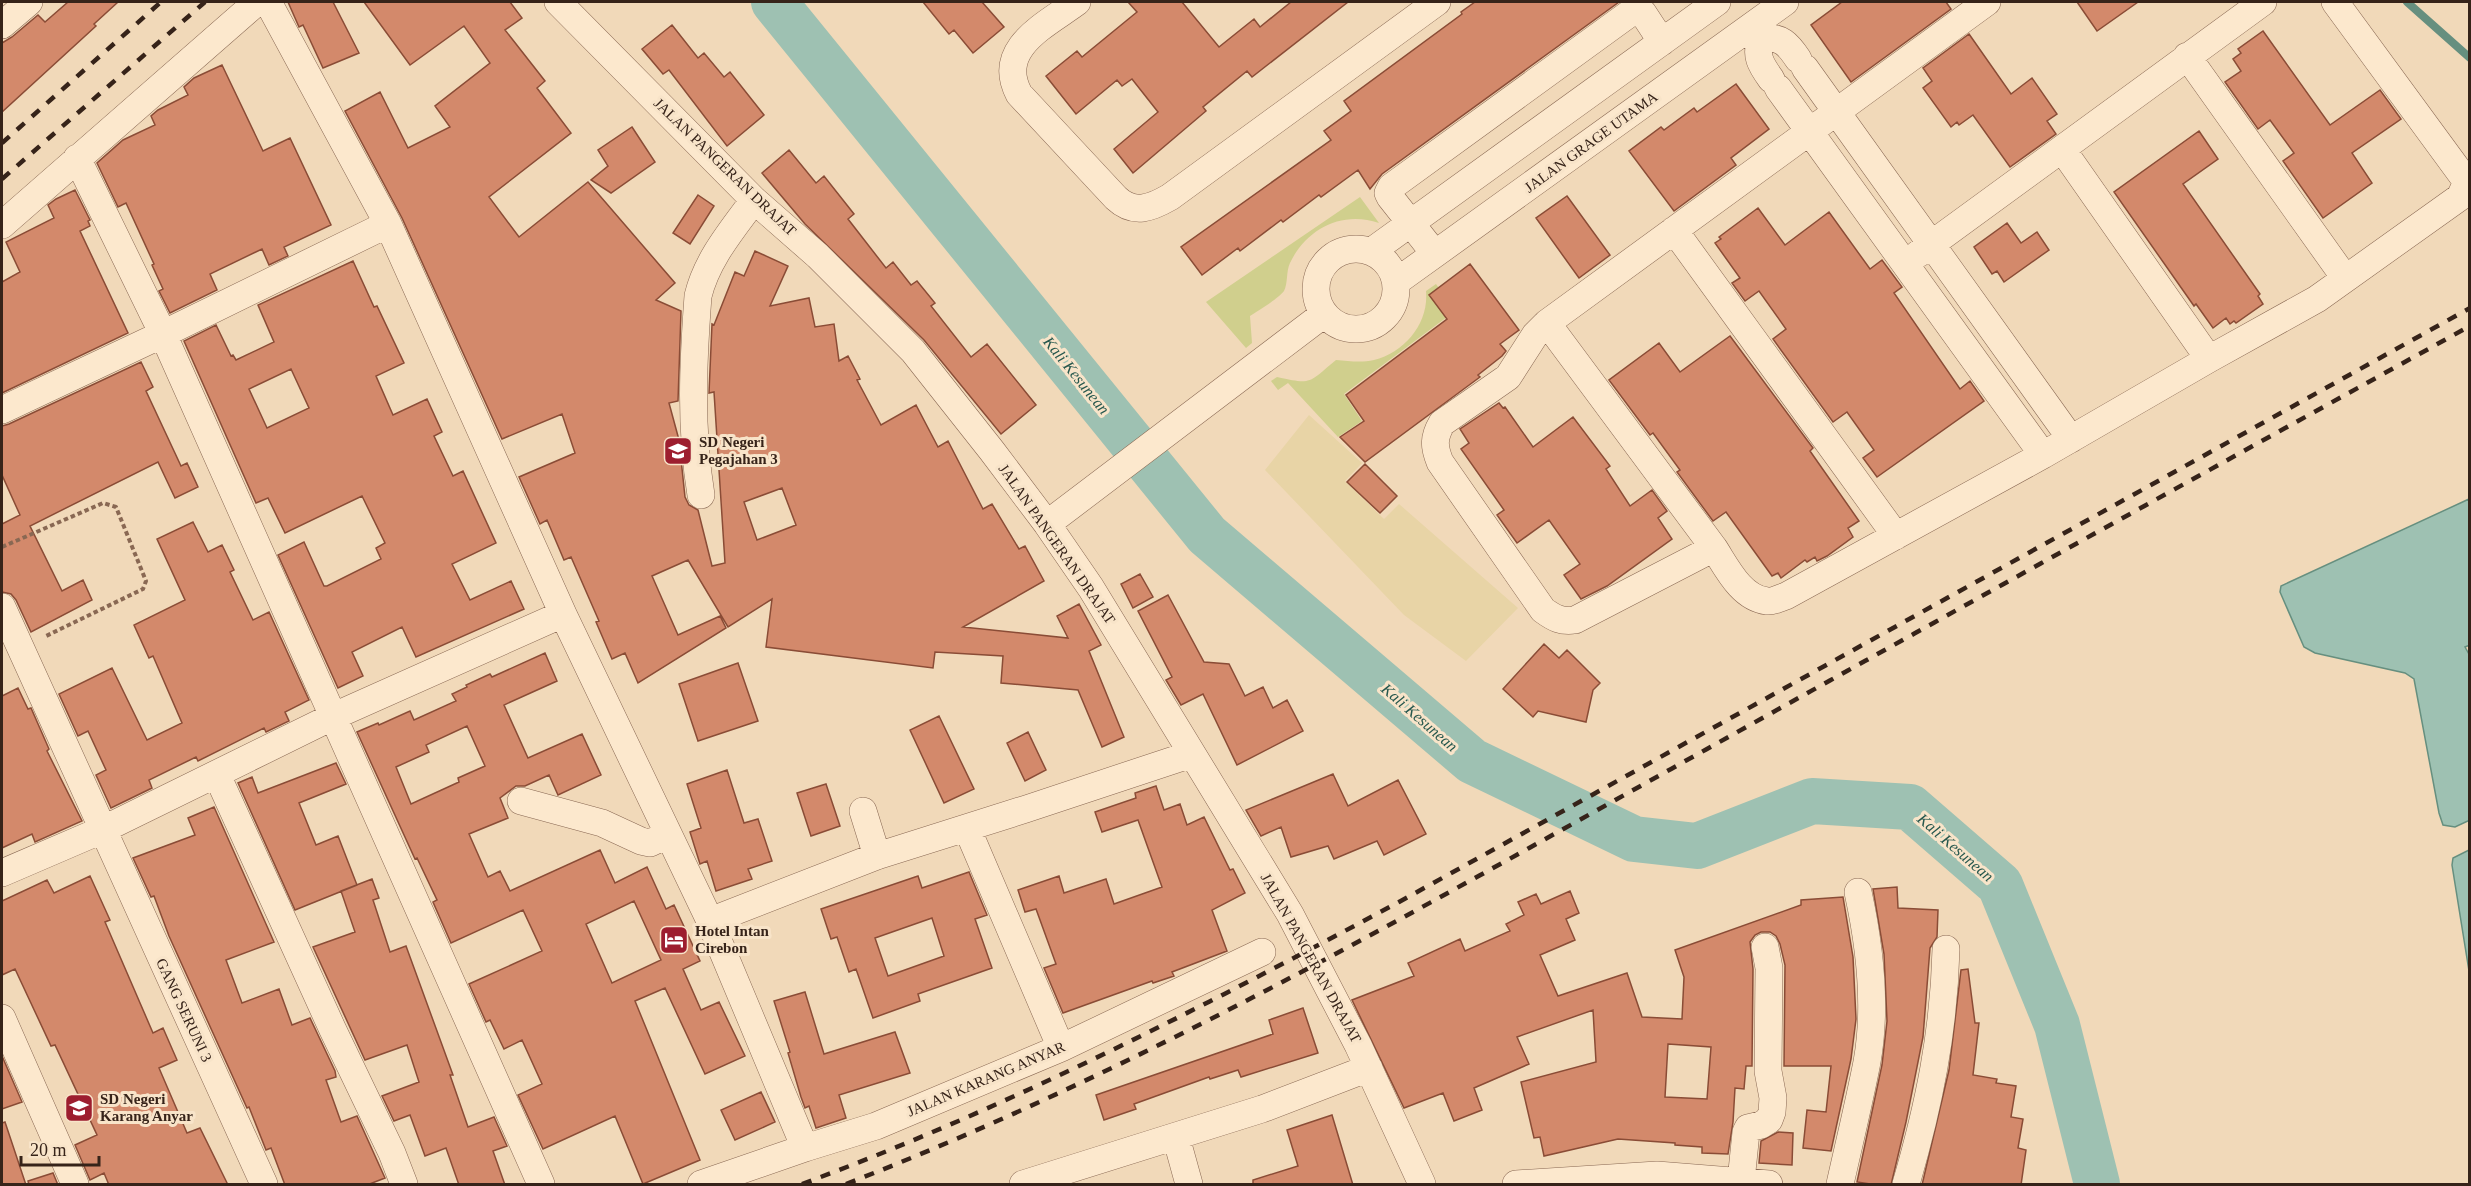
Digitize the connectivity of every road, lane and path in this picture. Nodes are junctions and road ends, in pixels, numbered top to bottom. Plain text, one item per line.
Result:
1 (29, 2) edge
2 (257, 2) edge
3 (268, 2) edge
4 (558, 2) edge
5 (1077, 2) edge
6 (1437, 2) edge
7 (1785, 2) edge
8 (1987, 2) edge
9 (2263, 2) edge
10 (2335, 2) edge
11 (1711, 4) edge
12 (1049, 10) edge
13 (2, 24) edge
14 (1757, 32) junction
15 (1662, 42) junction
16 (2187, 56) junction
17 (1835, 110) junction
18 (1809, 131) junction
19 (2062, 148) junction
20 (77, 158) junction
21 (754, 200) junction
22 (1411, 223) junction
23 (388, 224) junction
24 (2, 225) edge
25 (1674, 230) junction
26 (1931, 244) junction
27 (1372, 251) junction
28 (1435, 254) junction
29 (1905, 263) junction
30 (2345, 278) junction
31 (1396, 282) junction
32 (1324, 314) junction
33 (1546, 323) junction
34 (163, 334) junction
35 (2209, 358) junction
36 (2, 410) edge
37 (2071, 439) junction
38 (2043, 455) junction
39 (701, 495) dead end
40 (1047, 524) junction
41 (1896, 536) junction
42 (2, 547) edge
43 (1714, 548) junction
44 (2, 607) edge
45 (563, 614) junction
46 (21, 648) junction
47 (332, 717) junction
48 (1192, 754) junction
49 (217, 775) junction
50 (521, 801) dead end
51 (863, 811) dead end
52 (967, 828) junction
53 (103, 832) junction
54 (667, 835) junction
55 (877, 856) junction
56 (2, 873) edge
57 (1858, 892) dead end
58 (710, 921) junction
59 (1765, 946) dead end
60 (1946, 949) dead end
61 (1262, 952) dead end
62 (2, 1018) edge
63 (1061, 1048) junction
64 (1365, 1059) junction
65 (1176, 1137) junction
66 (805, 1148) junction
67 (1094, 1175) edge
68 (1657, 1180) edge
69 (1741, 1180) junction
70 (75, 1185) edge
71 (264, 1185) edge
72 (404, 1185) edge
73 (542, 1185) edge
74 (701, 1185) edge
75 (1023, 1185) edge
76 (1189, 1185) edge
77 (1422, 1185) edge
78 (1516, 1185) edge
79 (1769, 1185) edge
80 (1840, 1185) edge
81 (1906, 1185) edge

1 - 13 street
2 - 20 street
3 - 23 street
4 - 21 street, JALAN PANGERAN DRAJAT
5 - 12 street
6 - 12 street
7 - 14 street, JALAN GRAGE UTAMA
8 - 17 street
9 - 16 street
10 - 30 street
11 - 14 street
11 - 15 street
14 - 17 street
14 - 18 street
14 - 28 street, JALAN GRAGE UTAMA
15 - 22 street
15 - 22 street
16 - 19 street
16 - 30 street
17 - 18 street
17 - 26 street
18 - 25 street
18 - 29 street
19 - 26 street
19 - 35 street
20 - 24 street
20 - 34 street
21 - 39 street
21 - 40 street, JALAN PANGERAN DRAJAT
22 - 27 street
22 - 28 street
23 - 34 street
23 - 45 street
25 - 33 street
25 - 41 street
26 - 29 street
26 - 37 street
27 - 31 street
27 - 32 street
28 - 31 street, JALAN GRAGE UTAMA
29 - 38 street
30 - 35 street
31 - 32 street
32 - 40 street
33 - 43 street
33 - 43 street
34 - 36 street
34 - 47 street
35 - 37 street
37 - 38 street
38 - 41 street
40 - 48 street, JALAN PANGERAN DRAJAT
41 - 43 street
42 - 46 path
44 - 46 street, GANG SERUNI 3
45 - 47 street
45 - 54 street
46 - 53 street, GANG SERUNI 3
47 - 49 street
47 - 73 street
48 - 52 street
48 - 64 street, JALAN PANGERAN DRAJAT
49 - 53 street
49 - 72 street
50 - 54 street
51 - 55 street
52 - 55 street
52 - 63 street
53 - 56 street
53 - 71 street, GANG SERUNI 3
54 - 58 street
55 - 58 street
57 - 80 street
58 - 66 street
59 - 69 street
60 - 81 street
61 - 63 street, JALAN KARANG ANYAR
62 - 70 street
63 - 66 street, JALAN KARANG ANYAR
64 - 65 street
64 - 77 street, JALAN PANGERAN DRAJAT
65 - 67 street
65 - 76 street
66 - 74 street, JALAN KARANG ANYAR
67 - 75 street
68 - 69 street
68 - 78 street
69 - 79 street

